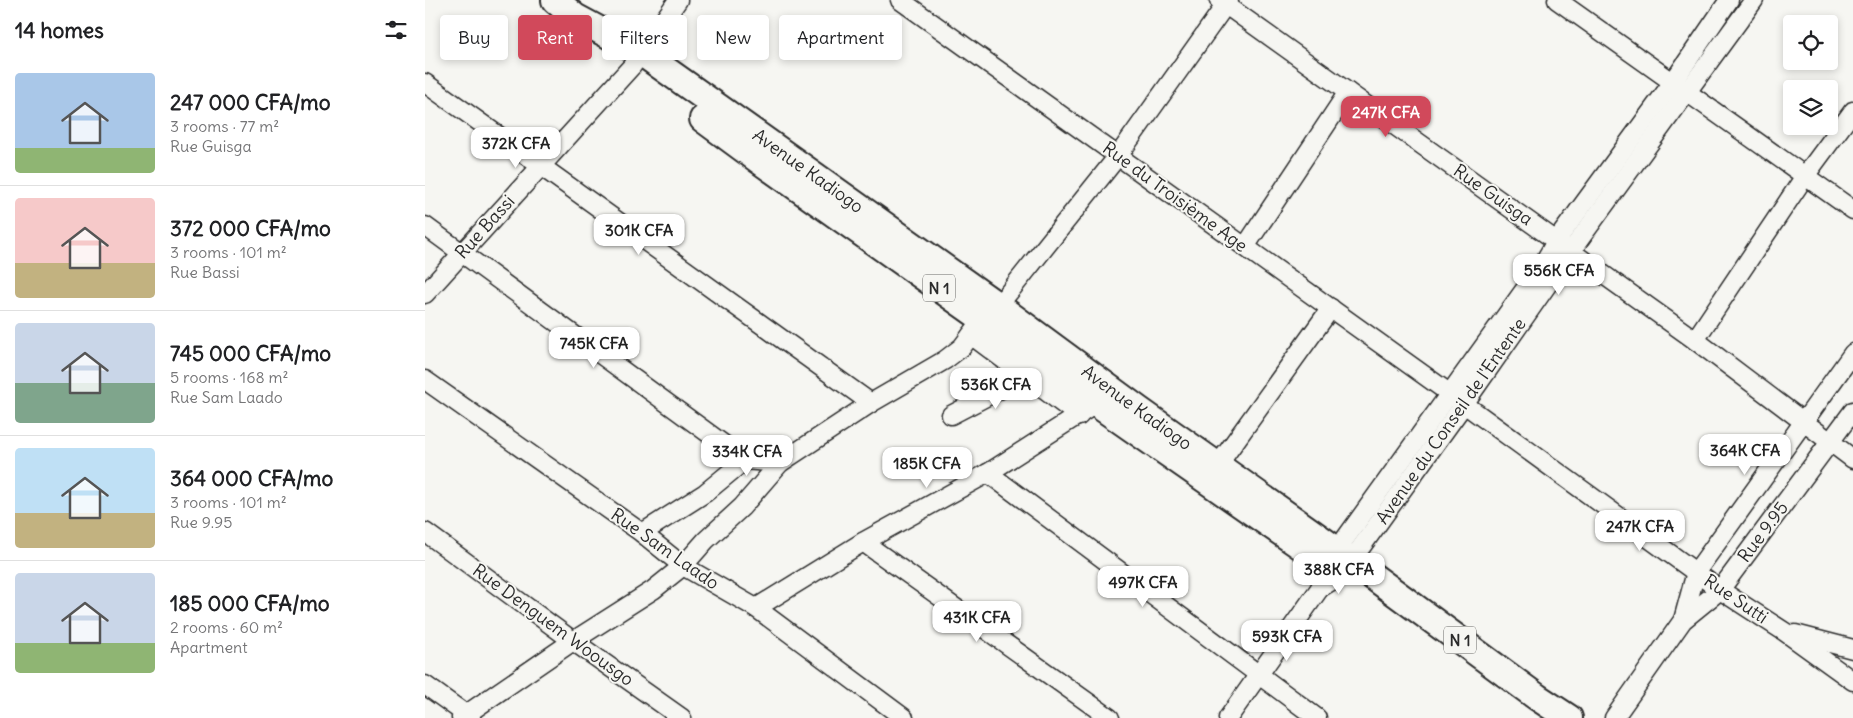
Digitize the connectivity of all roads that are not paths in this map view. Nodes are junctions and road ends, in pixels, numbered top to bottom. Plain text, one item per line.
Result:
1 (539, 0) edge
2 (555, 0) edge
3 (678, 0) edge
4 (900, 0) edge
5 (1557, 0) edge
6 (1729, 0) edge
7 (1754, 0) edge
8 (1224, 2) edge
9 (668, 15) edge
10 (602, 35) edge
11 (602, 38) edge
12 (636, 60) edge
13 (638, 60) edge
14 (425, 83) edge
15 (1679, 87) junction
16 (1348, 92) junction
17 (1853, 111) edge
18 (1118, 156) junction
19 (540, 166) junction
20 (1805, 176) junction
21 (1853, 210) edge
22 (425, 226) edge
23 (1564, 245) junction
24 (1245, 247) junction
25 (462, 252) junction
26 (425, 294) edge
27 (1331, 308) junction
28 (984, 320) junction
29 (1695, 340) junction
30 (1853, 353) edge
31 (1026, 376) junction
32 (425, 380) edge
33 (1449, 393) junction
34 (871, 402) junction
35 (1097, 404) junction
36 (1465, 404) junction
37 (1853, 411) edge
38 (951, 415) dead end
39 (1803, 422) junction
40 (1830, 443) junction
41 (1853, 459) edge
42 (745, 460) junction
43 (780, 463) junction
44 (1218, 465) junction
45 (988, 473) junction
46 (425, 532) edge
47 (642, 533) junction
48 (863, 542) junction
49 (683, 566) junction
50 (1335, 568) junction
51 (1696, 572) junction
52 (1720, 590) junction
53 (756, 608) junction
54 (1683, 620) junction
55 (1785, 632) junction
56 (573, 642) junction
57 (1853, 649) edge
58 (1258, 674) junction
59 (1853, 681) edge
60 (425, 685) edge
61 (466, 717) edge
62 (681, 718) edge
63 (904, 718) edge
64 (1110, 718) edge
65 (1227, 718) edge
66 (1317, 718) edge
67 (1540, 718) edge
68 (1569, 718) edge
69 (1614, 718) edge

1 - 11 highway, Avenue Kadiogo / N 1
2 - 10 highway, Avenue Kadiogo / N 1
3 - 9 street, Rue Bassi
4 - 18 street, Rue du Troisième Age
5 - 15 street
6 - 15 street, Avenue du Conseil de l'Entente
7 - 15 street, Avenue du Conseil de l'Entente
8 - 16 street, Rue Guisga
8 - 18 street
12 - 19 street, Rue Bassi
13 - 28 highway, Avenue Kadiogo / N 1
14 - 19 street
15 - 20 street
15 - 23 street, Avenue du Conseil de l'Entente
16 - 23 street, Rue Guisga
16 - 24 street
17 - 20 street
18 - 24 street, Rue du Troisième Age
18 - 28 street
19 - 25 street, Rue Bassi
19 - 34 street
20 - 21 street
20 - 29 street
22 - 25 street
23 - 29 street, Rue Guisga
23 - 33 street, Avenue du Conseil de l'Entente
23 - 36 street, Avenue du Conseil de l'Entente
24 - 27 street, Rue du Troisième Age
25 - 26 street, Rue Bassi
25 - 42 street
27 - 33 street, Rue du Troisième Age
27 - 44 street
28 - 31 street
28 - 34 street
28 - 35 highway, Avenue Kadiogo / N 1
29 - 39 street, Rue Guisga
30 - 39 street, Rue 9.95
31 - 35 street
31 - 38 street
32 - 47 street, Rue Sam Laado
33 - 36 street, Rue Sutti
33 - 50 street, Avenue du Conseil de l'Entente
34 - 43 street
35 - 44 highway, Avenue Kadiogo / N 1
35 - 45 street
35 - 50 highway, Avenue Kadiogo / N 1
36 - 50 street, Avenue du Conseil de l'Entente
36 - 51 street, Rue Sutti
37 - 40 street, Rue 9.95
39 - 40 street, Rue Guisga
39 - 51 street, Rue 9.95
40 - 41 street, Rue Guisga
40 - 52 street, Rue 9.95
42 - 43 street
42 - 47 street
43 - 49 street
44 - 50 highway, Avenue Kadiogo / N 1
45 - 48 street
45 - 58 street
46 - 56 street, Rue Denguem Woousgo
47 - 49 street, Rue Sam Laado
48 - 53 street
48 - 64 street
49 - 53 street, Rue Sam Laado
49 - 56 street
50 - 58 street
50 - 67 highway, Avenue Kadiogo / N 1
50 - 68 highway, Avenue Kadiogo / N 1
51 - 52 street, Rue Sutti
51 - 54 street, Rue 9.95
52 - 54 street, Rue 9.95
52 - 55 street, Rue Sutti
53 - 63 street, Rue Sam Laado
54 - 69 street, Rue 9.95
55 - 57 street
55 - 59 street, Rue Sutti
56 - 61 street
56 - 62 street, Rue Denguem Woousgo
58 - 65 street
58 - 66 street
60 - 61 street

